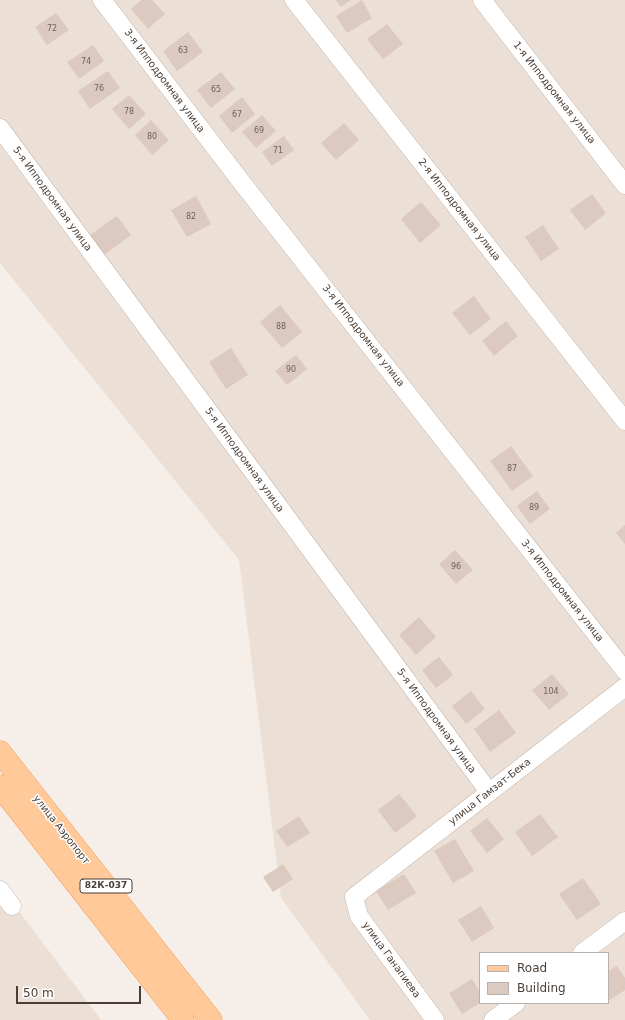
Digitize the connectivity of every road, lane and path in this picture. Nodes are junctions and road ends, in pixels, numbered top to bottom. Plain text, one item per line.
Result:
1 (102, 0) edge
2 (294, 0) edge
3 (482, 0) edge
4 (0, 128) edge
5 (625, 185) edge
6 (625, 421) edge
7 (625, 671) edge
8 (625, 687) edge
9 (0, 752) edge
10 (0, 786) edge
11 (489, 792) junction
12 (0, 890) edge
13 (354, 897) joint
14 (12, 906) dead end
15 (625, 921) edge
16 (583, 952) edge
17 (515, 1004) edge
18 (183, 1020) edge
19 (211, 1020) edge
20 (435, 1020) edge
21 (493, 1020) edge

1 - 7 street, 3-я Ипподромная улица
2 - 6 street, 2-я Ипподромная улица
3 - 5 street, 1-я Ипподромная улица
4 - 11 street, 5-я Ипподромная улица
8 - 11 street, улица Гамзат-Бека
9 - 19 main road, улица Аэропорт / 82К-037
10 - 18 main road, улица Аэропорт
11 - 13 street, улица Гамзат-Бека
12 - 14 street
13 - 20 street, улица Ганапиева
15 - 16 street
17 - 21 street

